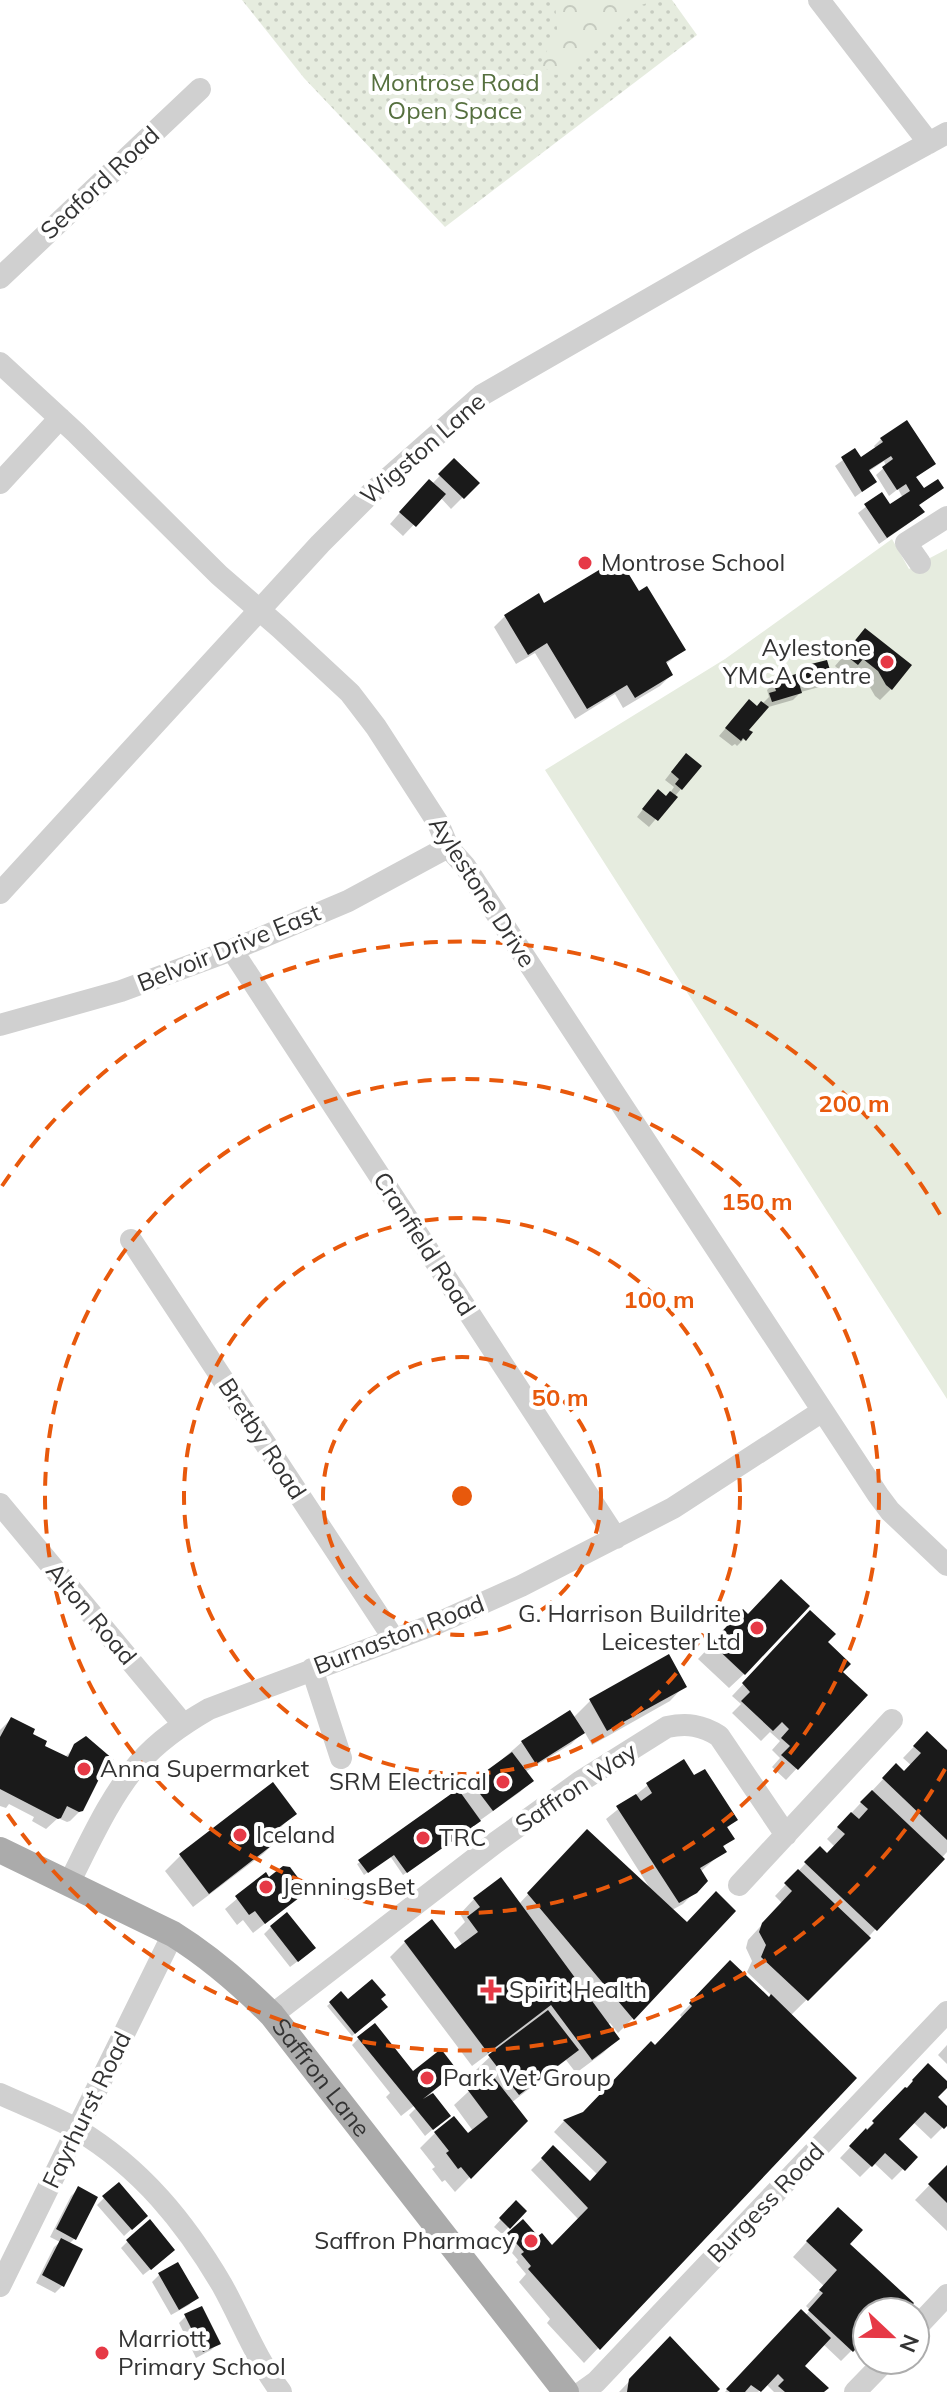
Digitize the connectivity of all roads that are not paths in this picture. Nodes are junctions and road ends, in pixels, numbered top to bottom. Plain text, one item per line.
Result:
1 (819, 0) edge
2 (200, 89) dead end
3 (938, 138) edge
4 (0, 278) edge
5 (0, 363) edge
6 (60, 418) junction
7 (0, 483) edge
8 (947, 517) edge
9 (920, 563) dead end
10 (258, 610) junction
11 (448, 847) junction
12 (0, 893) edge
13 (232, 950) junction
14 (0, 1025) edge
15 (131, 1240) dead end
16 (821, 1412) junction
17 (0, 1504) edge
18 (616, 1538) junction
19 (947, 1565) edge
20 (394, 1639) junction
21 (312, 1669) junction
22 (892, 1720) dead end
23 (183, 1724) junction
24 (341, 1758) dead end
25 (786, 1835) junction
26 (0, 1850) edge
27 (69, 1883) junction
28 (739, 1885) dead end
29 (173, 1934) junction
30 (947, 2012) edge
31 (272, 2015) junction
32 (0, 2094) edge
33 (77, 2129) junction
34 (0, 2286) edge
35 (947, 2295) edge
36 (931, 2312) edge
37 (870, 2376) edge
38 (281, 2392) edge
39 (566, 2392) edge
40 (582, 2392) edge
41 (855, 2392) edge

1 - 3 street
2 - 4 street, Seaford Road
3 - 10 street, Wigston Lane
5 - 6 street, Aylestone Drive
6 - 7 street
6 - 10 street, Aylestone Drive
8 - 9 street
10 - 11 street, Aylestone Drive
10 - 12 street, Wigston Lane
11 - 13 street, Belvoir Drive East
11 - 16 street, Aylestone Drive
13 - 14 street, Belvoir Drive East
13 - 18 street, Cranfield Road
15 - 20 street, Bretby Road
16 - 18 street, Burnaston Road
16 - 19 street, Aylestone Drive
17 - 23 street, Alton Road
18 - 20 street, Burnaston Road
20 - 21 street, Burnaston Road
21 - 23 street, Burnaston Road
21 - 24 street
22 - 25 street
23 - 27 street, Burnaston Road
25 - 28 street
25 - 31 street, Saffron Way
26 - 27 main road, Saffron Lane
27 - 29 main road, Saffron Lane
29 - 31 main road, Saffron Lane
29 - 33 street, Fayrhurst Road
30 - 40 street, Burgess Road
31 - 39 main road, Saffron Lane
32 - 33 street
33 - 34 street, Fayrhurst Road
33 - 38 street
35 - 36 street
37 - 41 street

